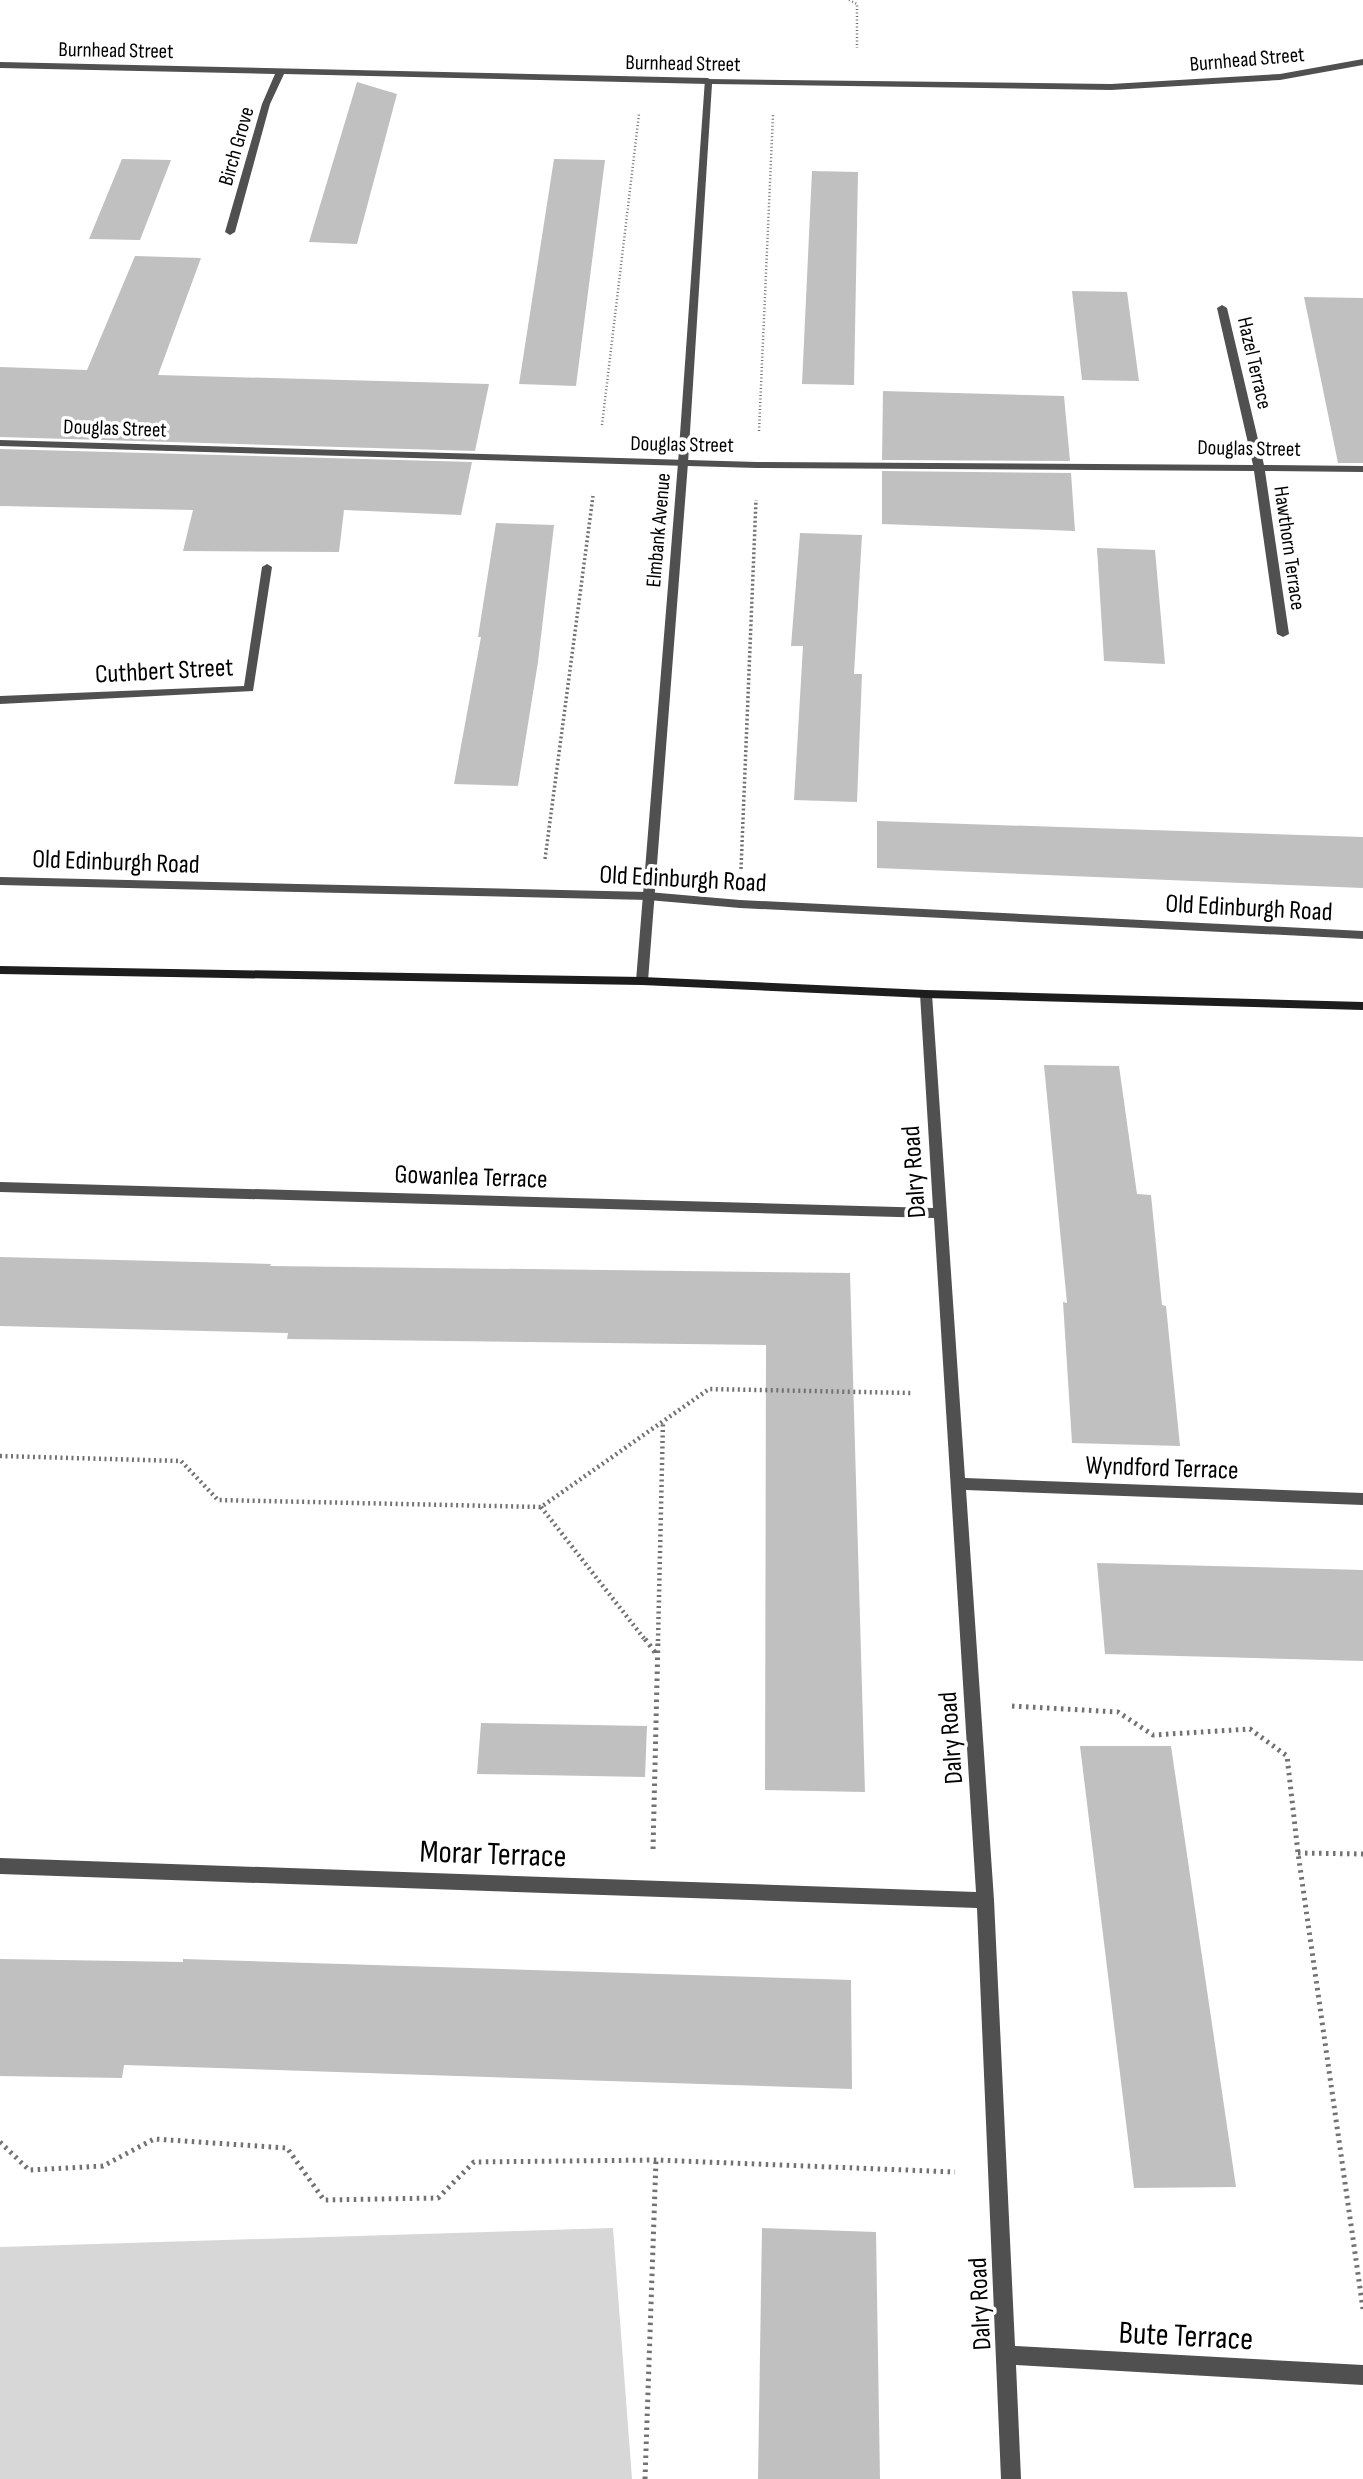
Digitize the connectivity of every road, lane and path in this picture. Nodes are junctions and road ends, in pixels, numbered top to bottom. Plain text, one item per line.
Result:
1 (849, 0) edge
2 (1363, 62) edge
3 (0, 65) edge
4 (281, 70) junction
5 (708, 81) junction
6 (852, 83) junction
7 (230, 232) dead end
8 (1222, 308) dead end
9 (0, 443) edge
10 (683, 463) junction
11 (1259, 467) junction
12 (1363, 469) edge
13 (267, 567) dead end
14 (1283, 634) dead end
15 (0, 700) edge
16 (0, 881) edge
17 (648, 896) junction
18 (1363, 935) edge
19 (0, 970) edge
20 (642, 981) junction
21 (926, 994) junction
22 (1363, 1006) edge
23 (0, 1187) edge
24 (941, 1213) junction
25 (952, 1394) junction
26 (663, 1421) junction
27 (0, 1456) edge
28 (958, 1484) junction
29 (1363, 1499) edge
30 (541, 1507) junction
31 (657, 1655) junction
32 (972, 1704) junction
33 (1298, 1853) junction
34 (1363, 1854) edge
35 (0, 1866) edge
36 (656, 1888) junction
37 (985, 1900) junction
38 (0, 2142) edge
39 (656, 2160) junction
40 (998, 2174) junction
41 (1363, 2309) edge
42 (1006, 2355) junction
43 (1363, 2375) edge
44 (645, 2479) edge
45 (1011, 2479) edge

1 - 6 path
2 - 6 street, Burnhead Street
3 - 4 street, Burnhead Street
4 - 5 street, Burnhead Street
4 - 7 street, Birch Grove
5 - 6 street, Burnhead Street
5 - 10 street, Elmbank Avenue
8 - 11 street, Hazel Terrace
9 - 10 street, Douglas Street
10 - 11 street, Douglas Street
10 - 17 street, Elmbank Avenue
11 - 12 street, Douglas Street
11 - 14 street, Hawthorn Terrace
13 - 15 street, Cuthbert Street
16 - 17 street, Old Edinburgh Road
17 - 18 street, Old Edinburgh Road
17 - 20 street, Elmbank Avenue
19 - 20 main road
20 - 21 main road
21 - 22 main road
21 - 24 street, Dalry Road
23 - 24 street, Gowanlea Terrace
24 - 25 street, Dalry Road
25 - 26 path
25 - 28 street, Dalry Road
26 - 30 path
26 - 31 path
27 - 30 path
28 - 29 street, Wyndford Terrace
28 - 32 street, Dalry Road
30 - 31 path
31 - 36 path
32 - 33 path
32 - 37 street, Dalry Road
33 - 34 path
33 - 41 path
35 - 36 street, Morar Terrace
36 - 37 street, Morar Terrace
37 - 40 street, Dalry Road
38 - 39 path
39 - 40 path
39 - 44 path
40 - 42 street, Dalry Road
42 - 43 street, Bute Terrace
42 - 45 street, Dalry Road

